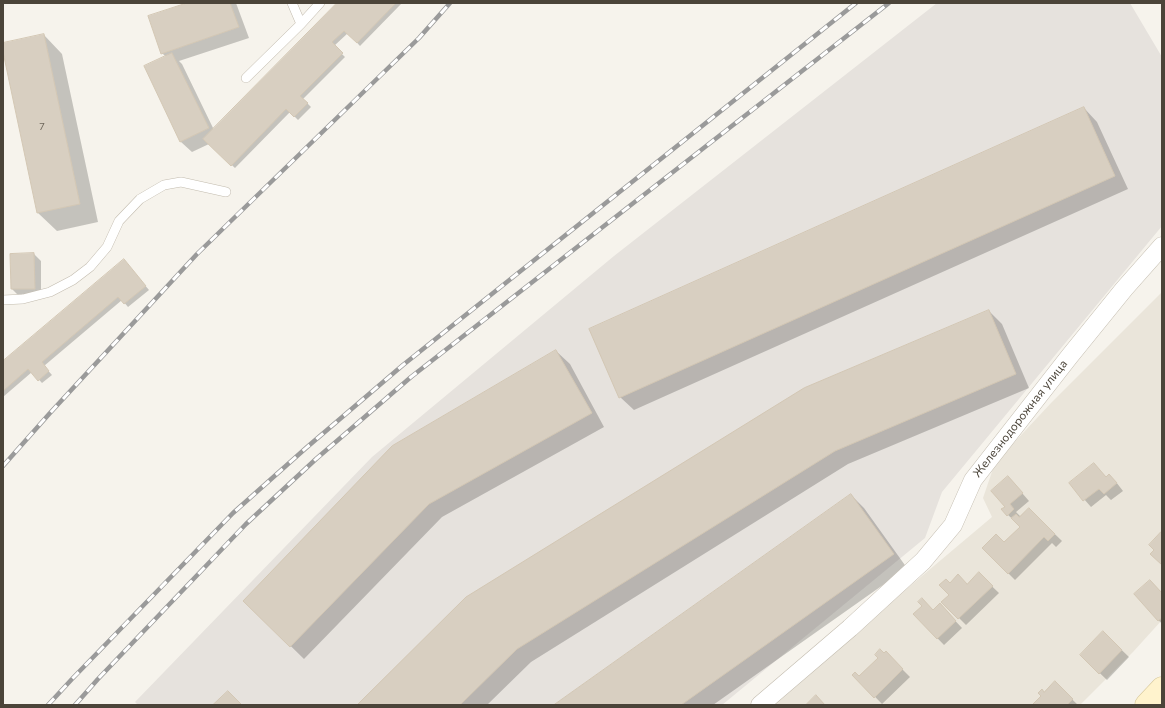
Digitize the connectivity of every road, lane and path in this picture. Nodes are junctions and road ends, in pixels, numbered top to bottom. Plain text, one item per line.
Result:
1 (292, 3) edge
2 (320, 3) edge
3 (301, 24) junction
4 (246, 78) dead end
5 (226, 192) dead end
6 (1162, 246) edge
7 (3, 300) edge
8 (1162, 688) edge
9 (760, 705) edge
10 (1146, 705) edge

1 - 3 lane
2 - 3 lane
3 - 4 lane
5 - 7 lane
6 - 9 street, Железнодорожная улица
8 - 10 main road

